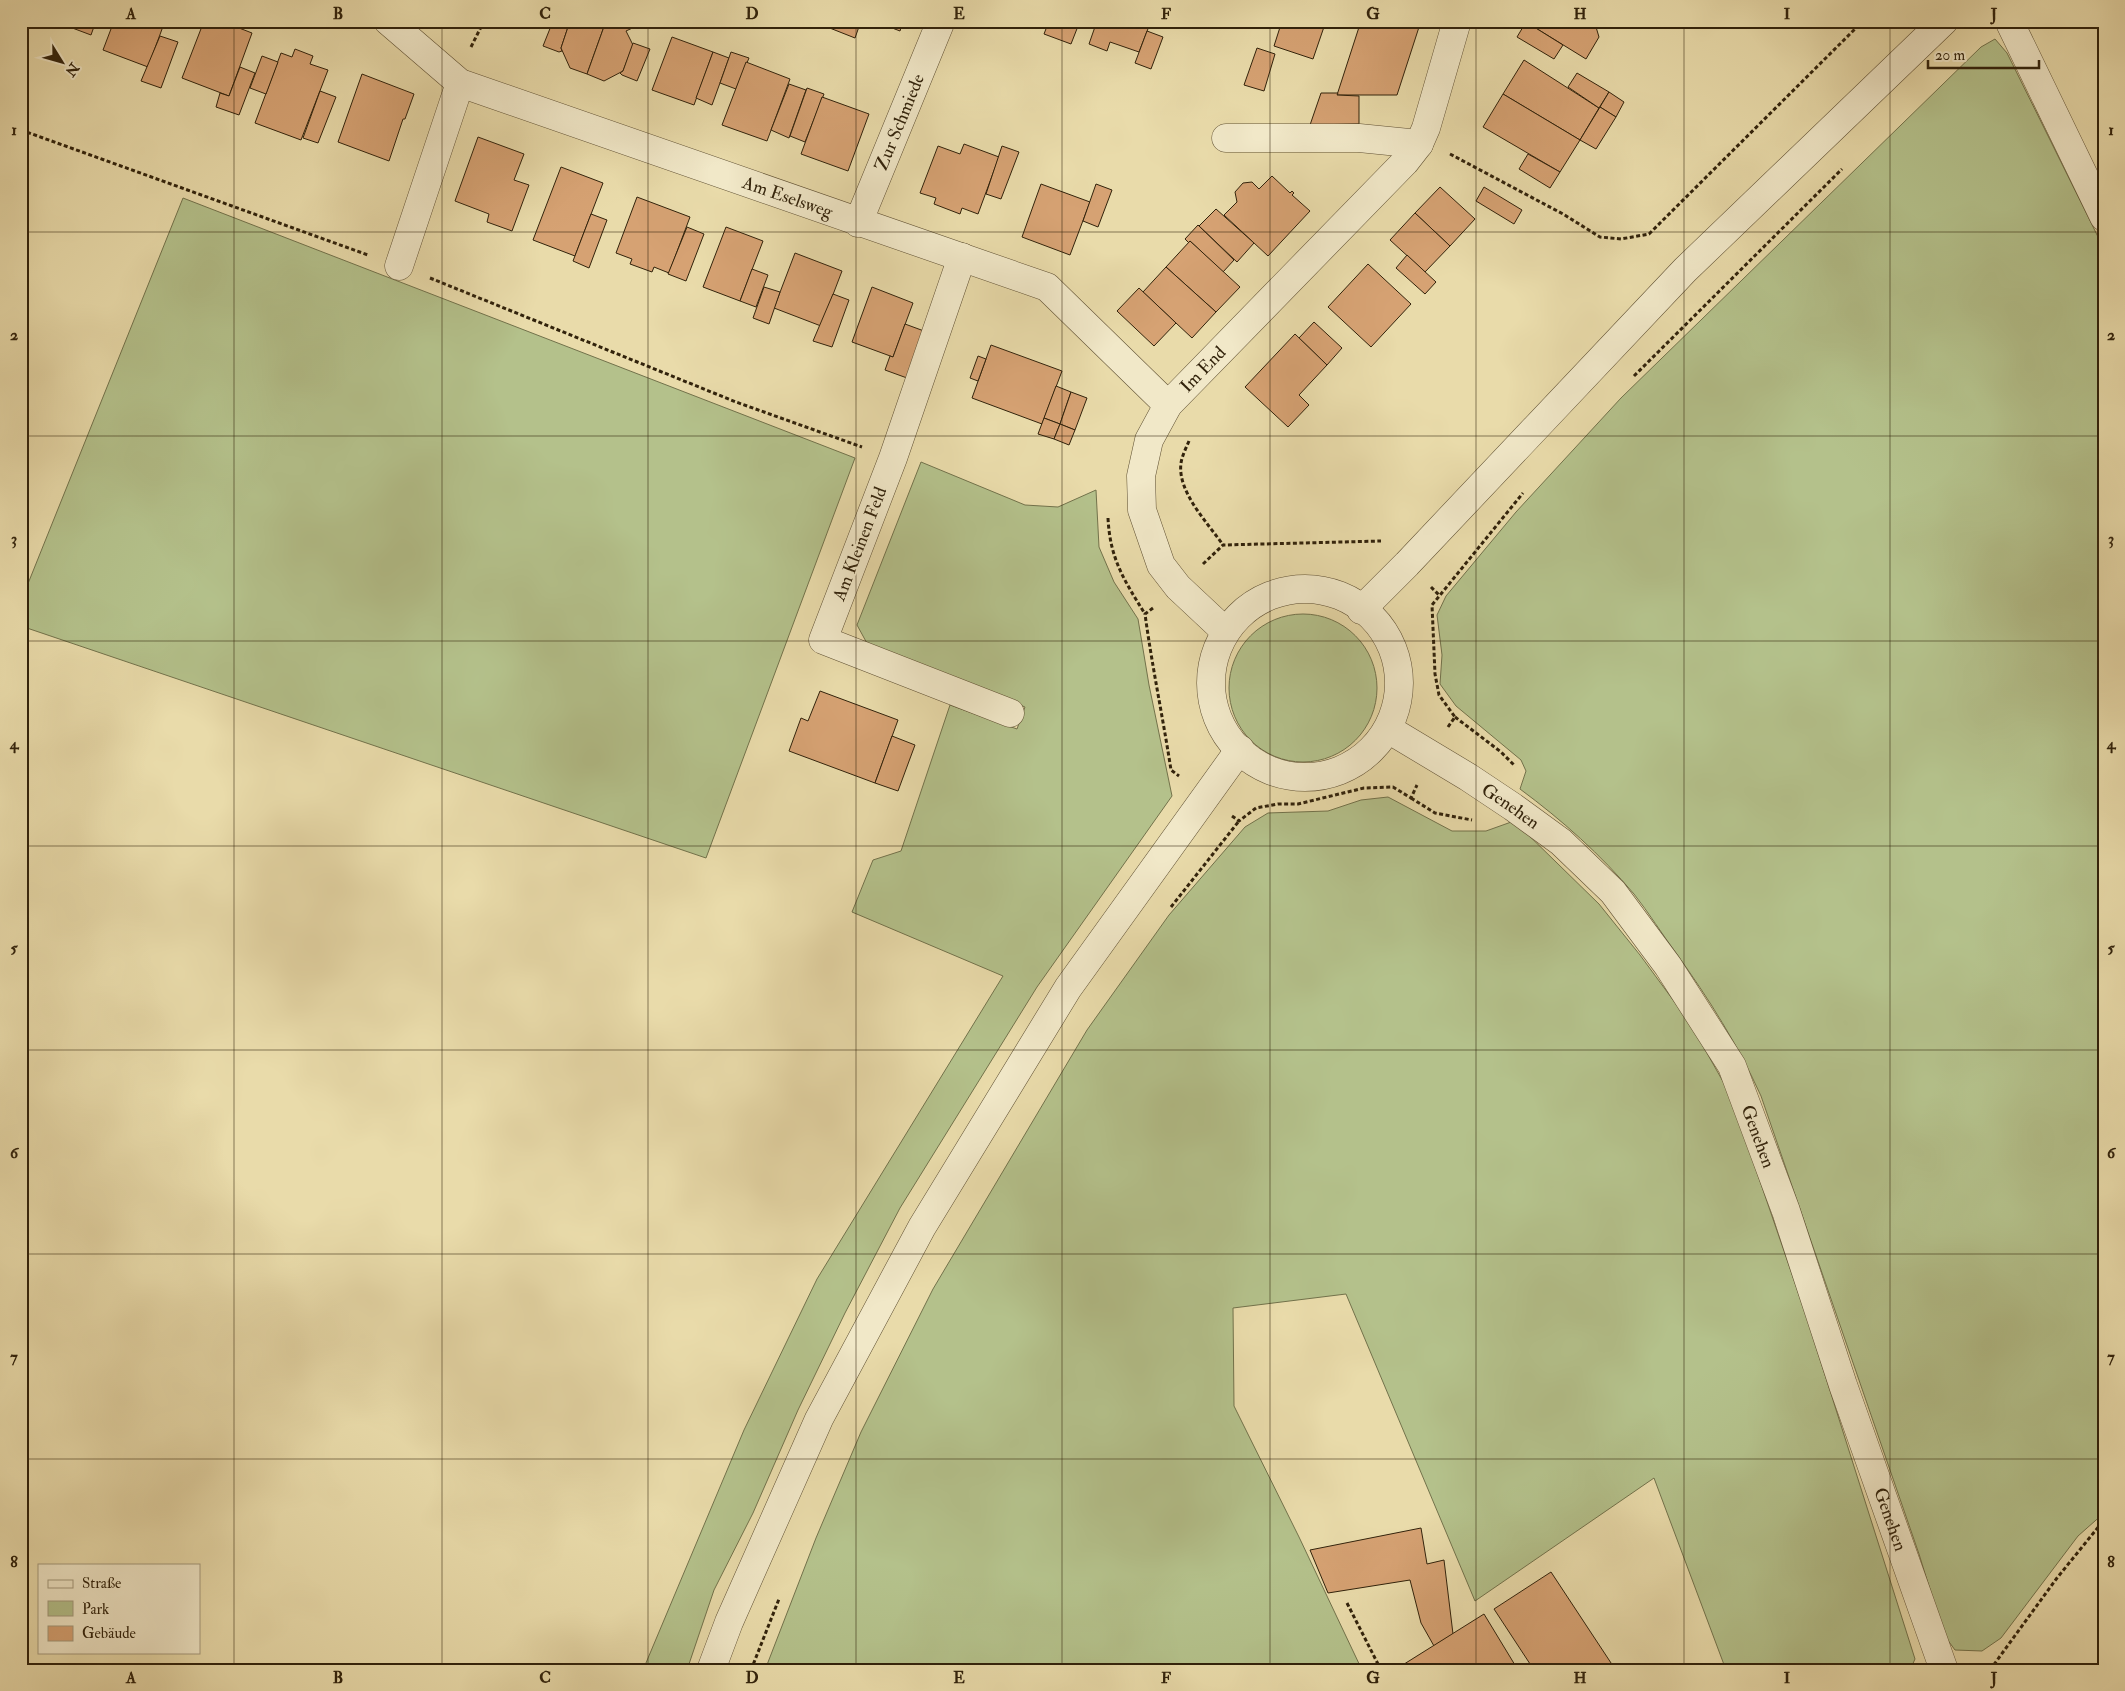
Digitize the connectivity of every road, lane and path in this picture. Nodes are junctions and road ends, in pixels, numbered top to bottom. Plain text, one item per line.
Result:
1 (388, 21) edge
2 (941, 21) edge
3 (1457, 21) edge
4 (1863, 21) edge
5 (1944, 21) edge
6 (2009, 21) edge
7 (460, 83) junction
8 (21, 130) edge
9 (1226, 138) dead end
10 (1419, 144) junction
11 (1846, 165) dead end
12 (2104, 217) edge
13 (858, 223) junction
14 (962, 257) junction
15 (399, 266) junction
16 (1629, 381) dead end
17 (1168, 405) junction
18 (893, 458) junction
19 (1524, 493) dead end
20 (1223, 545) junction
21 (1407, 564) junction
22 (1178, 587) junction
23 (1439, 595) junction
24 (1361, 610) junction
25 (1226, 630) junction
26 (1010, 713) dead end
27 (1388, 730) junction
28 (1240, 749) junction
29 (1430, 754) junction
30 (1204, 796) junction
31 (1240, 821) junction
32 (1166, 913) dead end
33 (2104, 1520) edge
34 (782, 1590) dead end
35 (1347, 1603) dead end
36 (711, 1670) edge
37 (751, 1670) edge
38 (1381, 1670) edge
39 (1944, 1670) edge
40 (1990, 1670) edge

1 - 7 street, Am Eselsweg
2 - 13 street, Zur Schmiede
3 - 10 street, Im End
4 - 10 path
5 - 21 street
6 - 12 street
7 - 13 street, Am Eselsweg
7 - 15 street
8 - 15 path
9 - 10 street
10 - 17 street, Im End
11 - 16 path
13 - 14 street, Am Eselsweg
14 - 17 street, Am Eselsweg
14 - 18 street, Am Kleinen Feld
15 - 18 path
17 - 20 path
17 - 22 street, Im End
18 - 26 street, Am Kleinen Feld
19 - 23 path
20 - 21 path
20 - 22 path
21 - 23 path
21 - 24 street
22 - 25 street, Im End
22 - 30 path
23 - 29 path
24 - 25 street
24 - 27 street
25 - 28 street
27 - 28 street
27 - 29 street, Genehen
28 - 30 street
29 - 31 path
29 - 39 street, Genehen
30 - 31 path
30 - 36 street
31 - 32 path
33 - 40 path
34 - 37 path
35 - 38 path

